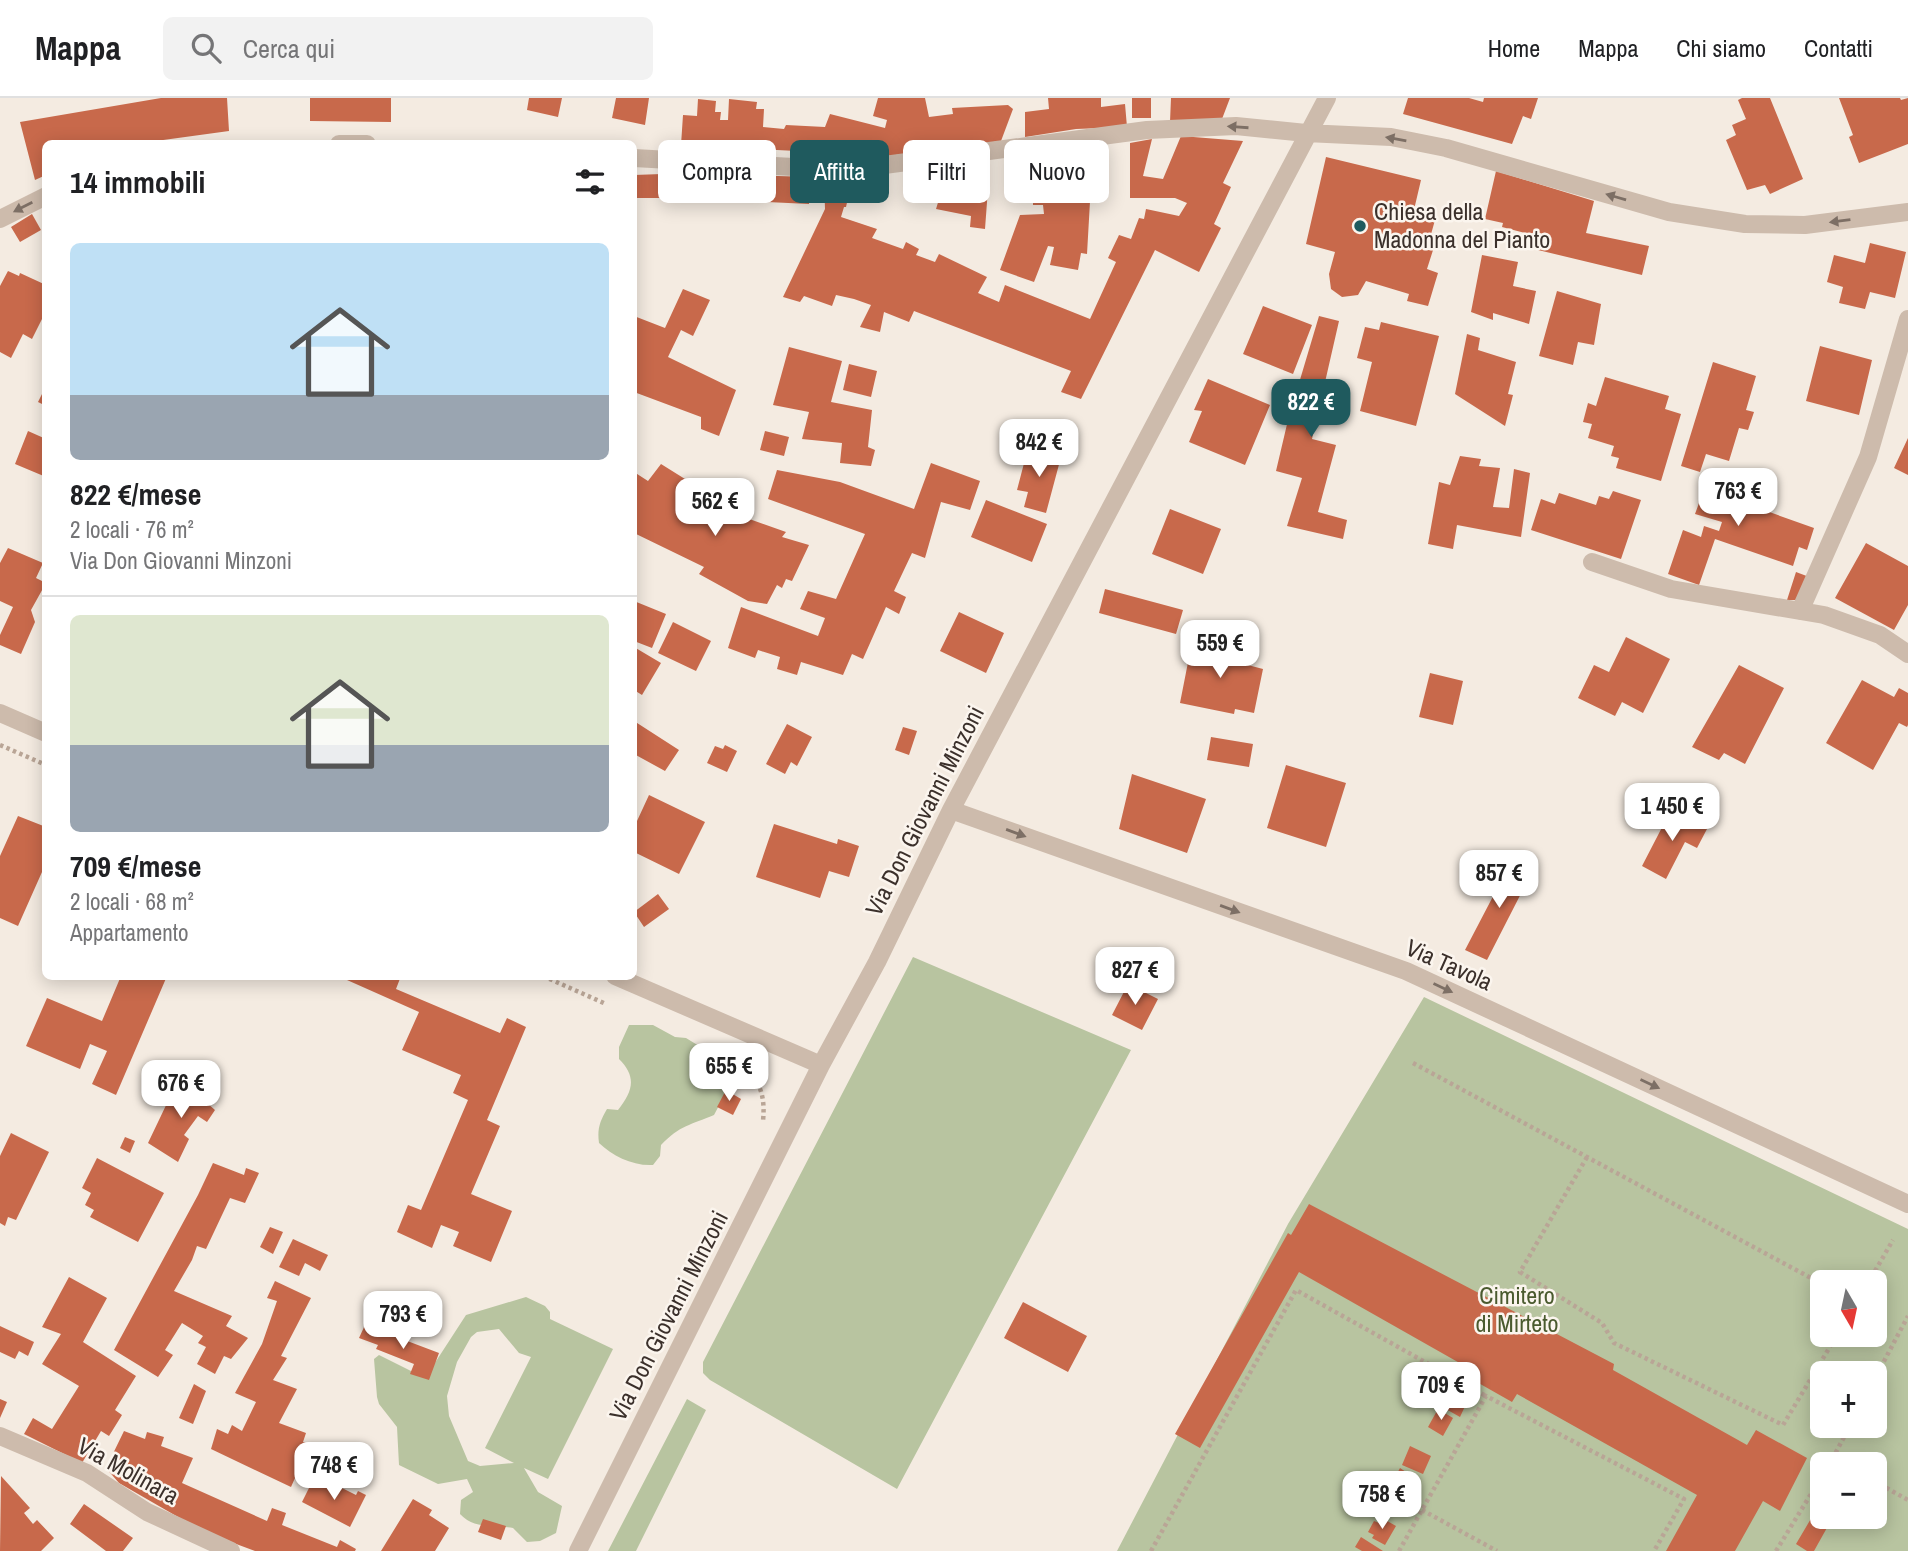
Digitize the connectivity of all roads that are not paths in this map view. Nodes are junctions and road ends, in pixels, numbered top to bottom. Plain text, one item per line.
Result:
1 (1327, 98) edge
2 (1306, 134) junction
3 (637, 158) edge
4 (42, 198) edge
5 (1908, 212) edge
6 (0, 219) edge
7 (1908, 319) edge
8 (1592, 562) dead end
9 (1800, 611) junction
10 (1908, 654) edge
11 (0, 713) edge
12 (42, 731) edge
13 (951, 810) junction
14 (624, 980) edge
15 (821, 1065) junction
16 (1908, 1202) edge
17 (0, 1436) edge
18 (231, 1551) edge
19 (578, 1551) edge

1 - 2 street, Via Don Giovanni Minzoni
2 -> 3 street
5 -> 2 street
2 - 13 street, Via Don Giovanni Minzoni
4 -> 6 street
7 - 9 street
8 - 9 street
9 - 10 street
11 - 12 street
13 - 15 street, Via Don Giovanni Minzoni
13 -> 16 street, Via Tavola
14 - 15 street
15 - 19 street, Via Don Giovanni Minzoni
17 - 18 street, Via Molinara

